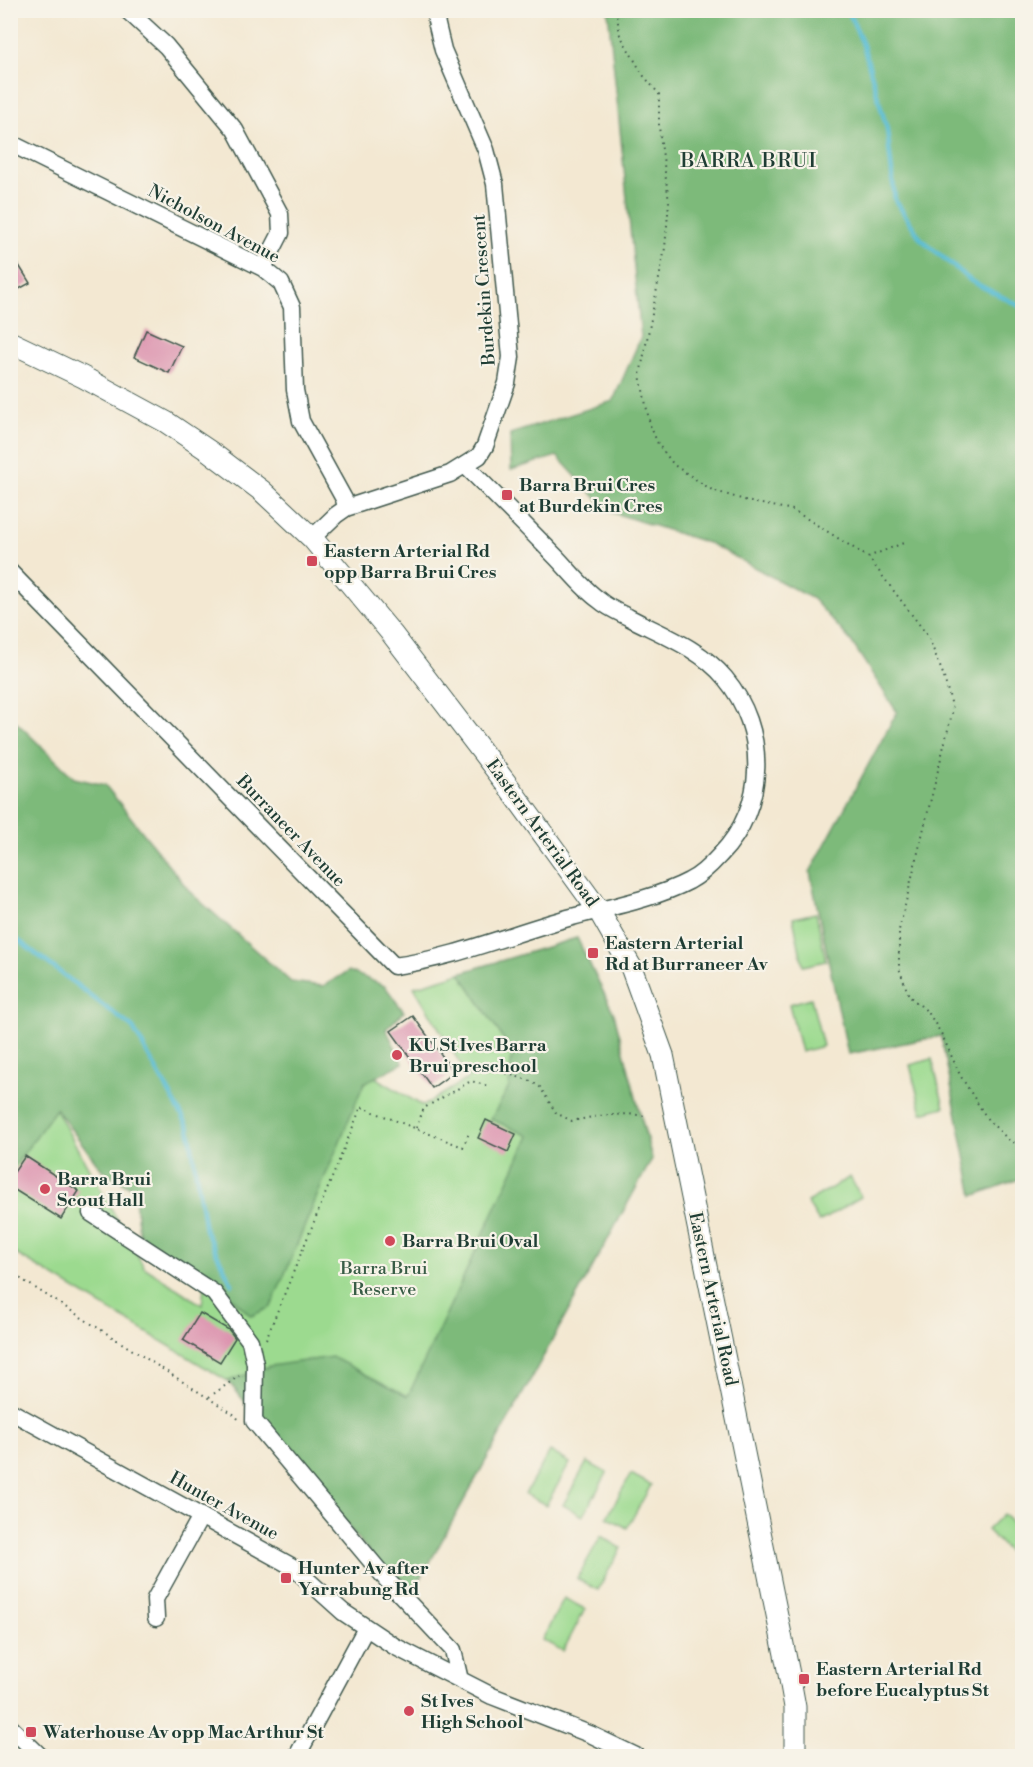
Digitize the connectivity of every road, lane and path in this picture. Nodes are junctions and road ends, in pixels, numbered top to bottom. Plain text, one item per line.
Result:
1 (127, 10) edge
2 (437, 10) edge
3 (616, 10) edge
4 (10, 143) edge
5 (263, 268) junction
6 (10, 342) edge
7 (465, 465) junction
8 (346, 508) junction
9 (312, 538) junction
10 (906, 542) dead end
11 (868, 557) junction
12 (10, 572) edge
13 (599, 911) junction
14 (489, 1068) dead end
15 (488, 1086) dead end
16 (647, 1116) dead end
17 (416, 1128) junction
18 (468, 1133) dead end
19 (1023, 1145) edge
20 (91, 1213) dead end
21 (10, 1272) edge
22 (255, 1364) junction
23 (208, 1398) junction
24 (10, 1411) edge
25 (242, 1424) dead end
26 (201, 1516) junction
27 (156, 1618) dead end
28 (366, 1628) junction
29 (460, 1680) junction
30 (10, 1727) edge
31 (791, 1751) edge
32 (40, 1756) edge
33 (297, 1756) edge
34 (636, 1756) edge

1 - 5 street
2 - 7 street, Burdekin Crescent
3 - 11 path
4 - 5 street, Nicholson Avenue
5 - 8 street, Nicholson Avenue
6 - 9 main road, Eastern Arterial Road
7 - 8 street, Burdekin Crescent
7 - 13 street
8 - 9 street, Burdekin Crescent
9 - 13 main road, Eastern Arterial Road
10 - 11 path
11 - 19 path
12 - 13 street, Burraneer Avenue
13 - 31 main road, Eastern Arterial Road
14 - 16 path
15 - 17 path
17 - 18 path
17 - 22 path
20 - 22 street
21 - 23 path
22 - 23 path
22 - 29 street
23 - 25 path
24 - 26 street, Hunter Avenue
26 - 27 street
26 - 28 street, Hunter Avenue
28 - 29 street, Hunter Avenue
28 - 33 street
29 - 34 street, Hunter Avenue
30 - 32 street

